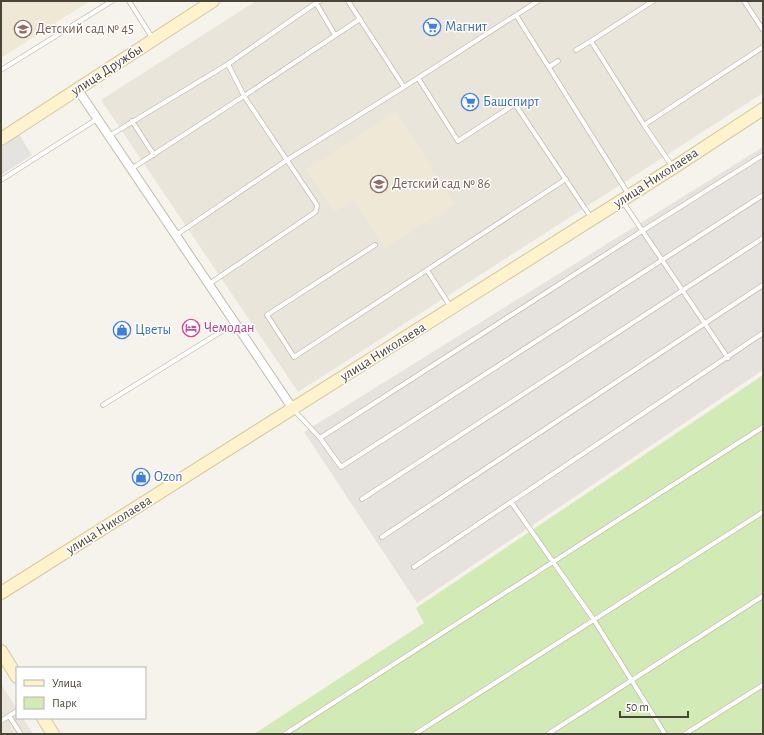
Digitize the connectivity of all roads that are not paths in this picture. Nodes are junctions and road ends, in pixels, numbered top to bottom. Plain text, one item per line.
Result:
1 (112, 1) edge
2 (129, 1) edge
3 (214, 1) edge
4 (348, 1) edge
5 (538, 1) edge
6 (653, 1) edge
7 (744, 1) edge
8 (318, 2) edge
9 (516, 15) junction
10 (360, 19) junction
11 (763, 30) edge
12 (335, 35) junction
13 (153, 40) junction
14 (591, 41) junction
15 (763, 47) edge
16 (576, 50) dead end
17 (558, 61) dead end
18 (228, 64) junction
19 (549, 67) junction
20 (1, 70) edge
21 (418, 78) junction
22 (404, 87) junction
23 (78, 90) junction
24 (244, 96) junction
25 (763, 109) edge
26 (97, 119) junction
27 (132, 121) junction
28 (644, 125) junction
29 (109, 136) junction
30 (1, 139) edge
31 (154, 155) junction
32 (763, 155) edge
33 (287, 160) junction
34 (673, 168) junction
35 (132, 170) junction
36 (566, 179) junction
37 (1, 180) edge
38 (763, 195) edge
39 (625, 198) junction
40 (592, 219) junction
41 (642, 231) junction
42 (176, 235) junction
43 (763, 238) edge
44 (375, 245) dead end
45 (662, 260) junction
46 (427, 270) junction
47 (209, 284) junction
48 (763, 285) edge
49 (683, 291) junction
50 (452, 308) junction
51 (235, 323) junction
52 (705, 323) junction
53 (763, 334) edge
54 (728, 358) junction
55 (103, 405) dead end
56 (293, 409) junction
57 (763, 427) edge
58 (320, 438) junction
59 (362, 499) dead end
60 (511, 502) junction
61 (763, 512) edge
62 (382, 538) dead end
63 (554, 562) junction
64 (414, 567) dead end
65 (1, 592) edge
66 (763, 596) edge
67 (594, 620) junction
68 (1, 652) edge
69 (16, 675) edge
70 (632, 680) junction
71 (763, 685) edge
72 (16, 712) edge
73 (9, 716) junction
74 (44, 719) edge
75 (1, 721) edge
76 (21, 734) edge
77 (53, 734) edge
78 (286, 734) edge
79 (415, 734) edge
80 (548, 734) edge
81 (665, 734) edge
82 (685, 734) edge

1 - 20 lane
2 - 13 lane
3 - 13 main road, улица Дружбы
4 - 10 lane
5 - 9 lane
6 - 14 lane
7 - 11 lane
8 - 12 lane
8 - 18 lane
9 - 19 lane
9 - 21 lane
10 - 12 lane
10 - 22 lane
12 - 24 lane
13 - 23 main road, улица Дружбы
14 - 16 lane
14 - 28 lane
15 - 28 lane
17 - 19 lane
18 - 24 lane
18 - 27 lane
19 - 39 lane
21 - 22 lane
21 - 36 lane
22 - 33 lane
23 - 26 street
23 - 30 main road, улица Дружбы
24 - 31 lane
24 - 33 lane
25 - 34 main road, улица Николаева
26 - 29 street
26 - 37 lane
27 - 29 lane
27 - 31 lane
28 - 34 lane
29 - 35 street
31 - 35 lane
32 - 41 lane
33 - 42 lane
33 - 47 lane
34 - 39 main road, улица Николаева
35 - 42 street
36 - 40 lane
36 - 46 lane
38 - 45 lane
39 - 40 main road, улица Николаева
39 - 41 lane
40 - 50 main road, улица Николаева
41 - 45 lane
41 - 58 lane
42 - 47 street
43 - 49 lane
44 - 46 lane
45 - 49 lane
45 - 58 lane
46 - 50 lane
47 - 51 street
48 - 52 lane
49 - 52 lane
49 - 59 lane
50 - 56 main road, улица Николаева
51 - 55 lane
51 - 56 street
52 - 54 lane
52 - 62 lane
53 - 54 lane
54 - 60 lane
56 - 58 lane
56 - 65 main road, улица Николаева
57 - 63 lane
60 - 63 lane
60 - 64 lane
61 - 67 lane
63 - 67 lane
63 - 78 lane
66 - 70 lane
67 - 70 lane
67 - 79 lane
68 - 69 main road
70 - 80 lane
70 - 81 lane
71 - 82 lane
72 - 73 lane
73 - 75 lane
73 - 76 lane
74 - 77 main road

